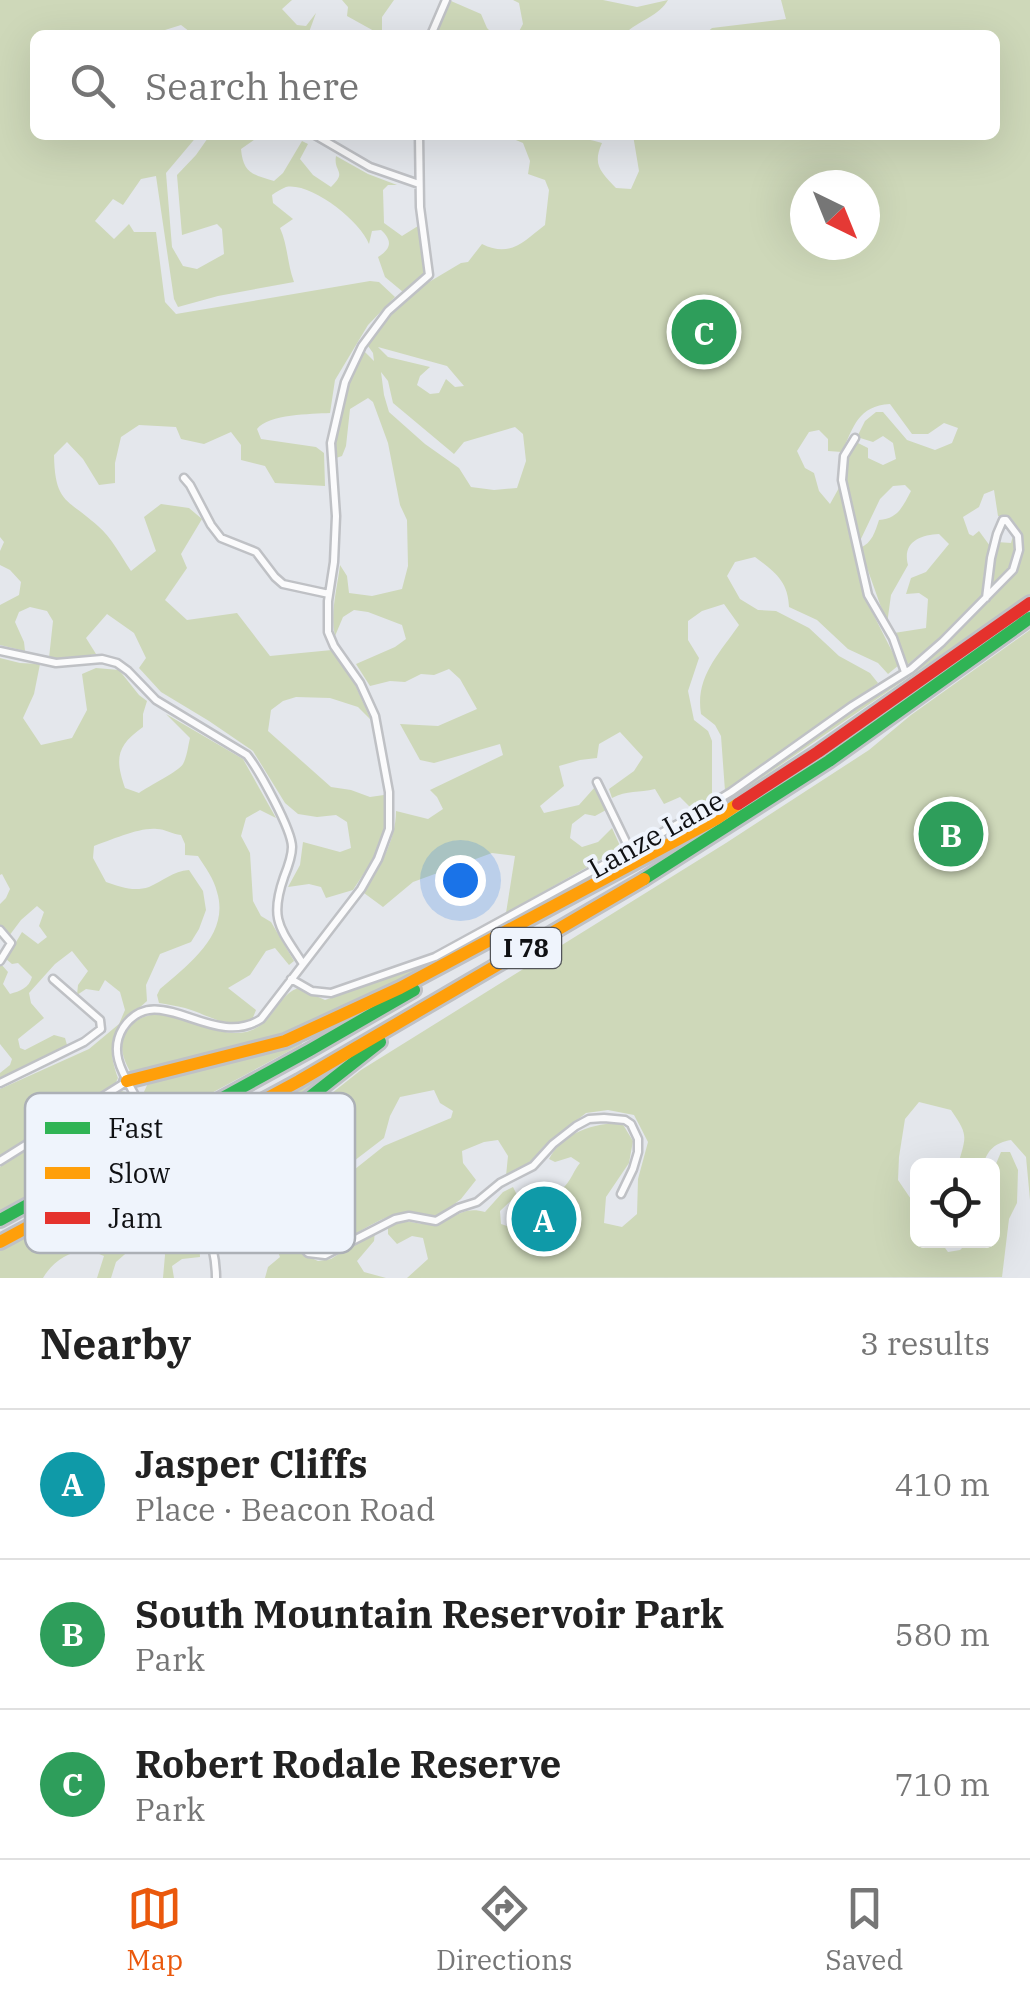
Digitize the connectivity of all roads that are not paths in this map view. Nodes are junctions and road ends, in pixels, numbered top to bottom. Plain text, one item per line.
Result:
1 (446, 0) edge
2 (434, 30) edge
3 (323, 140) edge
4 (419, 140) edge
5 (420, 184) junction
6 (854, 438) dead end
7 (184, 478) dead end
8 (329, 594) junction
9 (986, 598) junction
10 (1030, 603) edge
11 (1030, 618) edge
12 (0, 651) edge
13 (905, 672) junction
14 (598, 782) dead end
15 (630, 850) junction
16 (619, 871) junction
17 (609, 900) junction
18 (0, 930) edge
19 (0, 961) edge
20 (303, 964) junction
21 (53, 979) dead end
22 (291, 979) junction
23 (128, 1081) junction
24 (0, 1083) edge
25 (109, 1093) edge
26 (134, 1093) edge
27 (232, 1093) edge
28 (277, 1093) edge
29 (316, 1093) edge
30 (25, 1145) edge
31 (0, 1161) edge
32 (622, 1194) dead end
33 (25, 1206) edge
34 (0, 1220) edge
35 (25, 1229) edge
36 (355, 1240) edge
37 (0, 1242) edge
38 (214, 1253) edge
39 (216, 1278) edge

1 - 2 street
3 - 5 street
4 - 5 street
5 - 8 street
6 - 13 street
7 - 8 street
8 - 20 street
9 - 9 street, Lanze Lane
9 - 13 street, Lanze Lane
10 - 16 highway, I 78
11 - 17 highway, I 78
12 - 20 street
13 - 15 street, Lanze Lane
14 - 15 street
15 - 22 street, Lanze Lane
16 - 23 highway
16 - 27 highway, I 78
17 - 28 highway, I 78
17 - 29 highway
18 - 19 street
20 - 22 street
21 - 24 street
22 - 23 street
23 - 25 street
23 - 26 street, bridge
30 - 31 street
32 - 36 street
33 - 34 highway, I 78
35 - 37 highway, I 78
38 - 39 street

